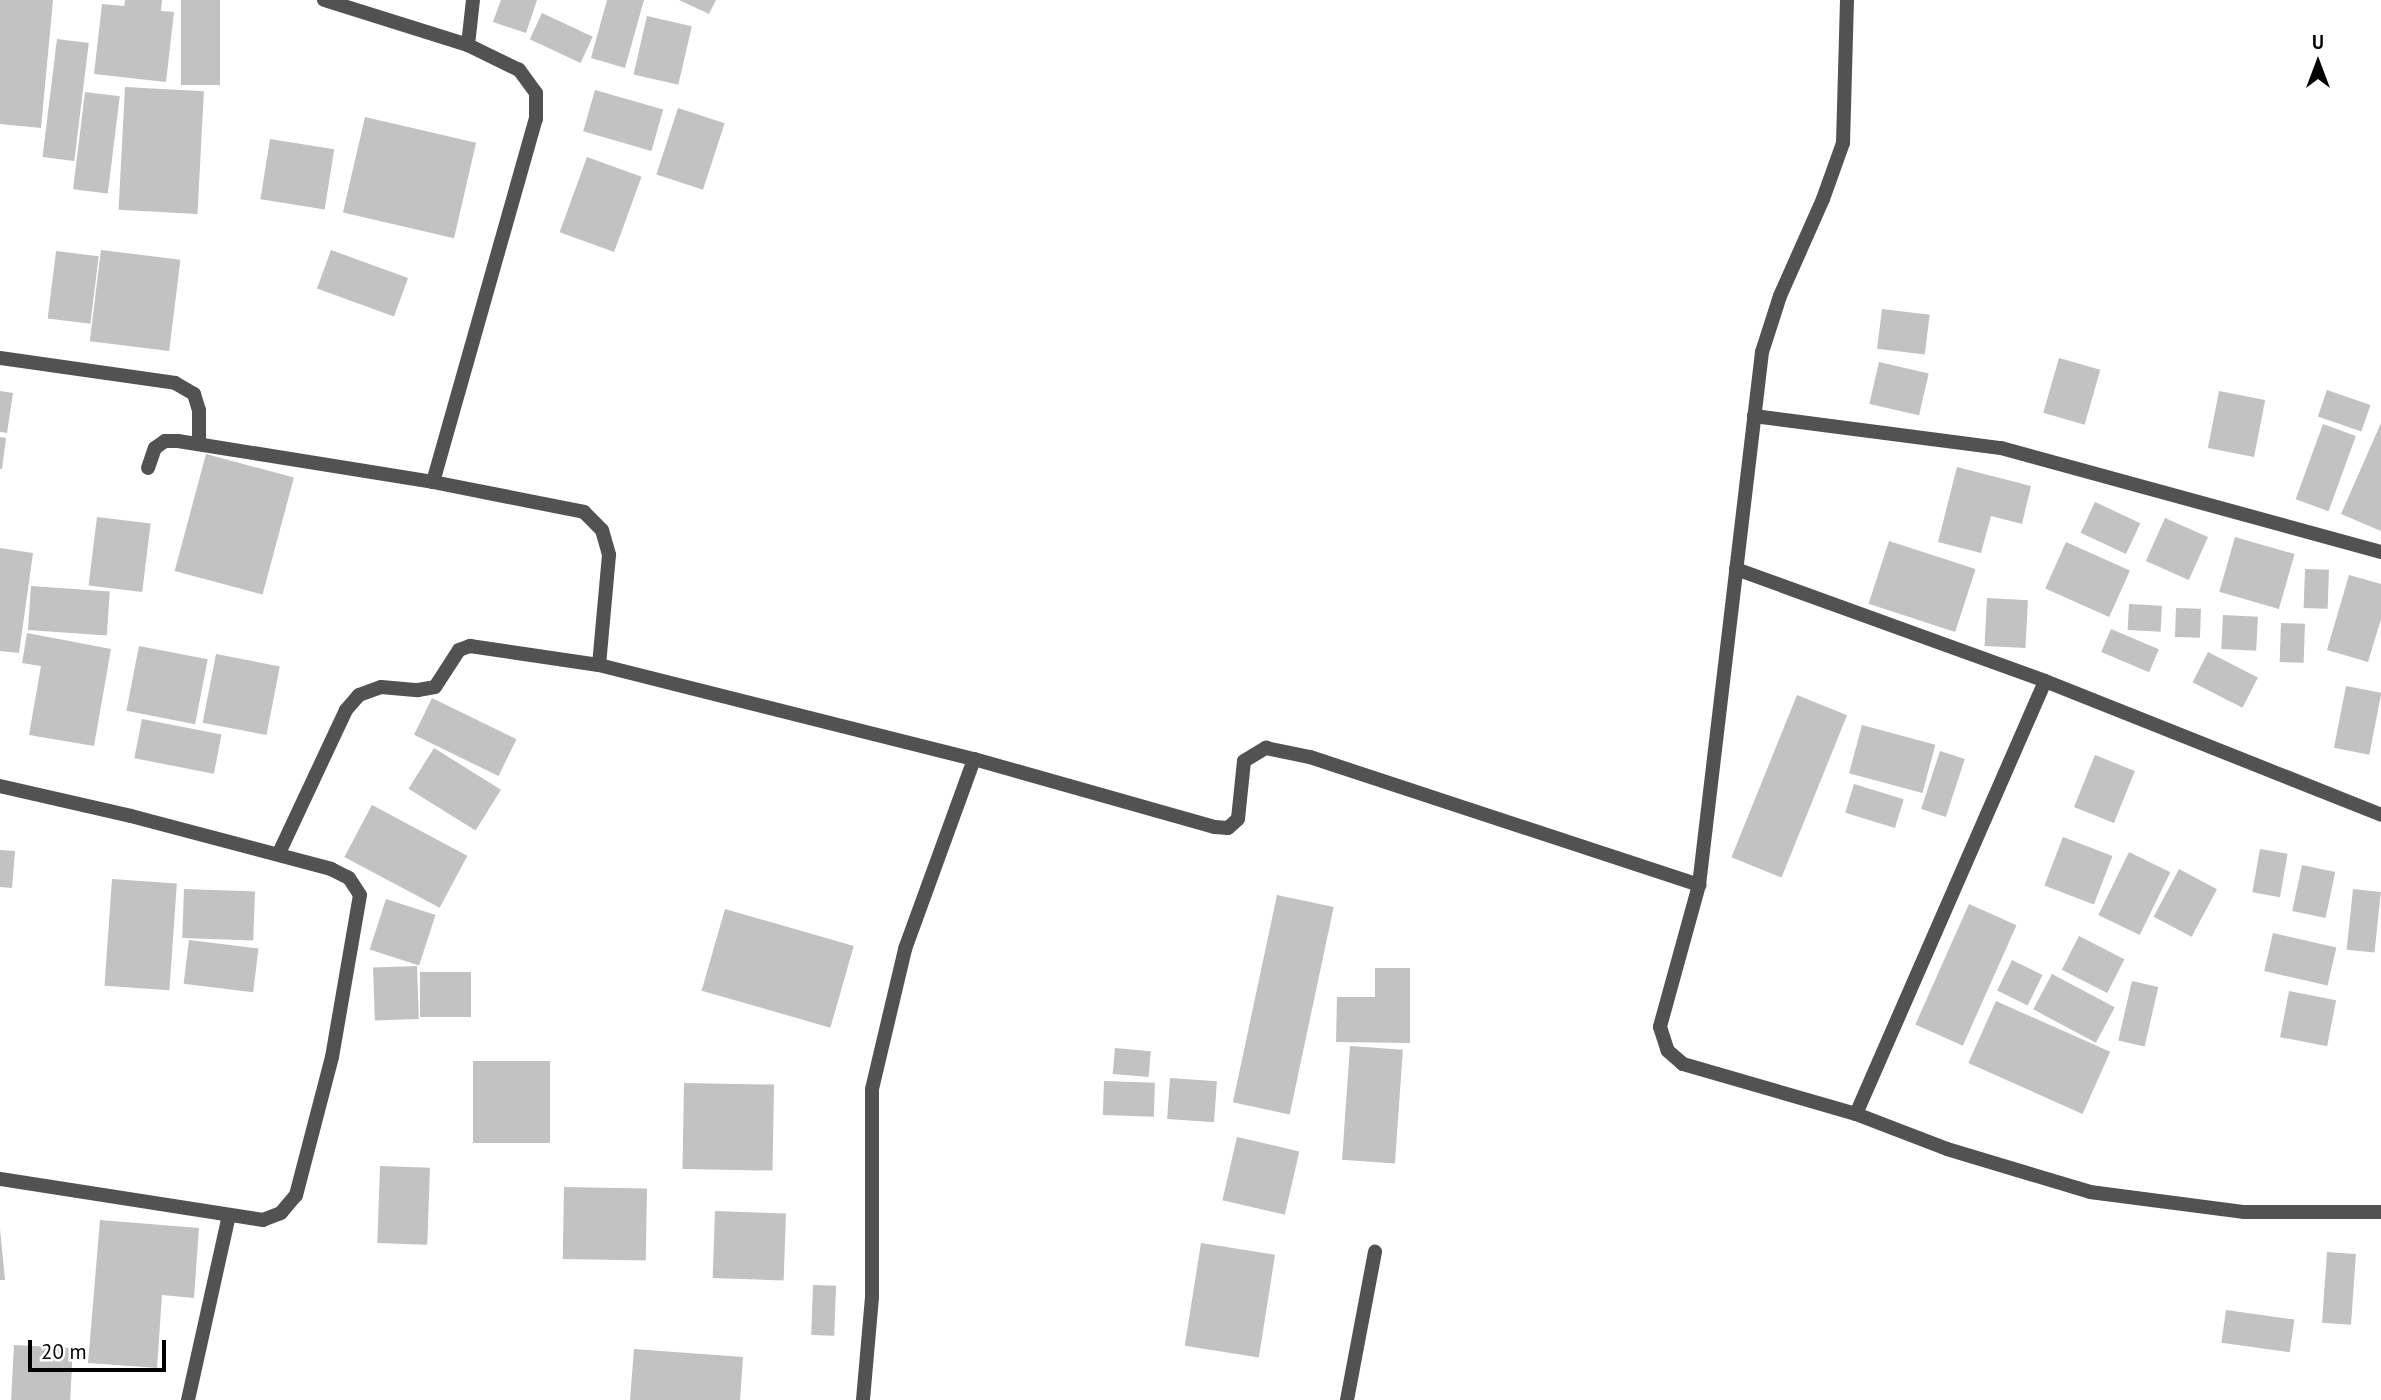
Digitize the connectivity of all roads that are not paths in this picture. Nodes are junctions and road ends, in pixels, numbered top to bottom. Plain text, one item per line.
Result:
1 (324, 0) edge
2 (473, 0) edge
3 (1847, 0) edge
4 (468, 45) junction
5 (0, 358) edge
6 (1754, 416) junction
7 (199, 444) junction
8 (148, 468) dead end
9 (433, 482) junction
10 (2381, 552) edge
11 (1736, 569) junction
12 (599, 665) junction
13 (2045, 681) junction
14 (975, 759) junction
15 (0, 786) edge
16 (2381, 815) edge
17 (279, 853) junction
18 (1699, 885) junction
19 (1856, 1114) junction
20 (0, 1179) edge
21 (2381, 1212) edge
22 (229, 1215) junction
23 (1375, 1252) dead end
24 (188, 1400) edge
25 (863, 1400) edge
26 (1347, 1400) edge

1 - 4 street
2 - 4 street
3 - 6 street
4 - 9 street
5 - 7 street
6 - 10 street
6 - 11 street
7 - 8 street
7 - 9 street
9 - 12 street
11 - 13 street
11 - 18 street
12 - 14 street
12 - 17 street
13 - 16 street
13 - 19 street
14 - 18 street
14 - 25 street
15 - 17 street
17 - 22 street
18 - 19 street
19 - 21 street
20 - 22 street
22 - 24 street
23 - 26 street

